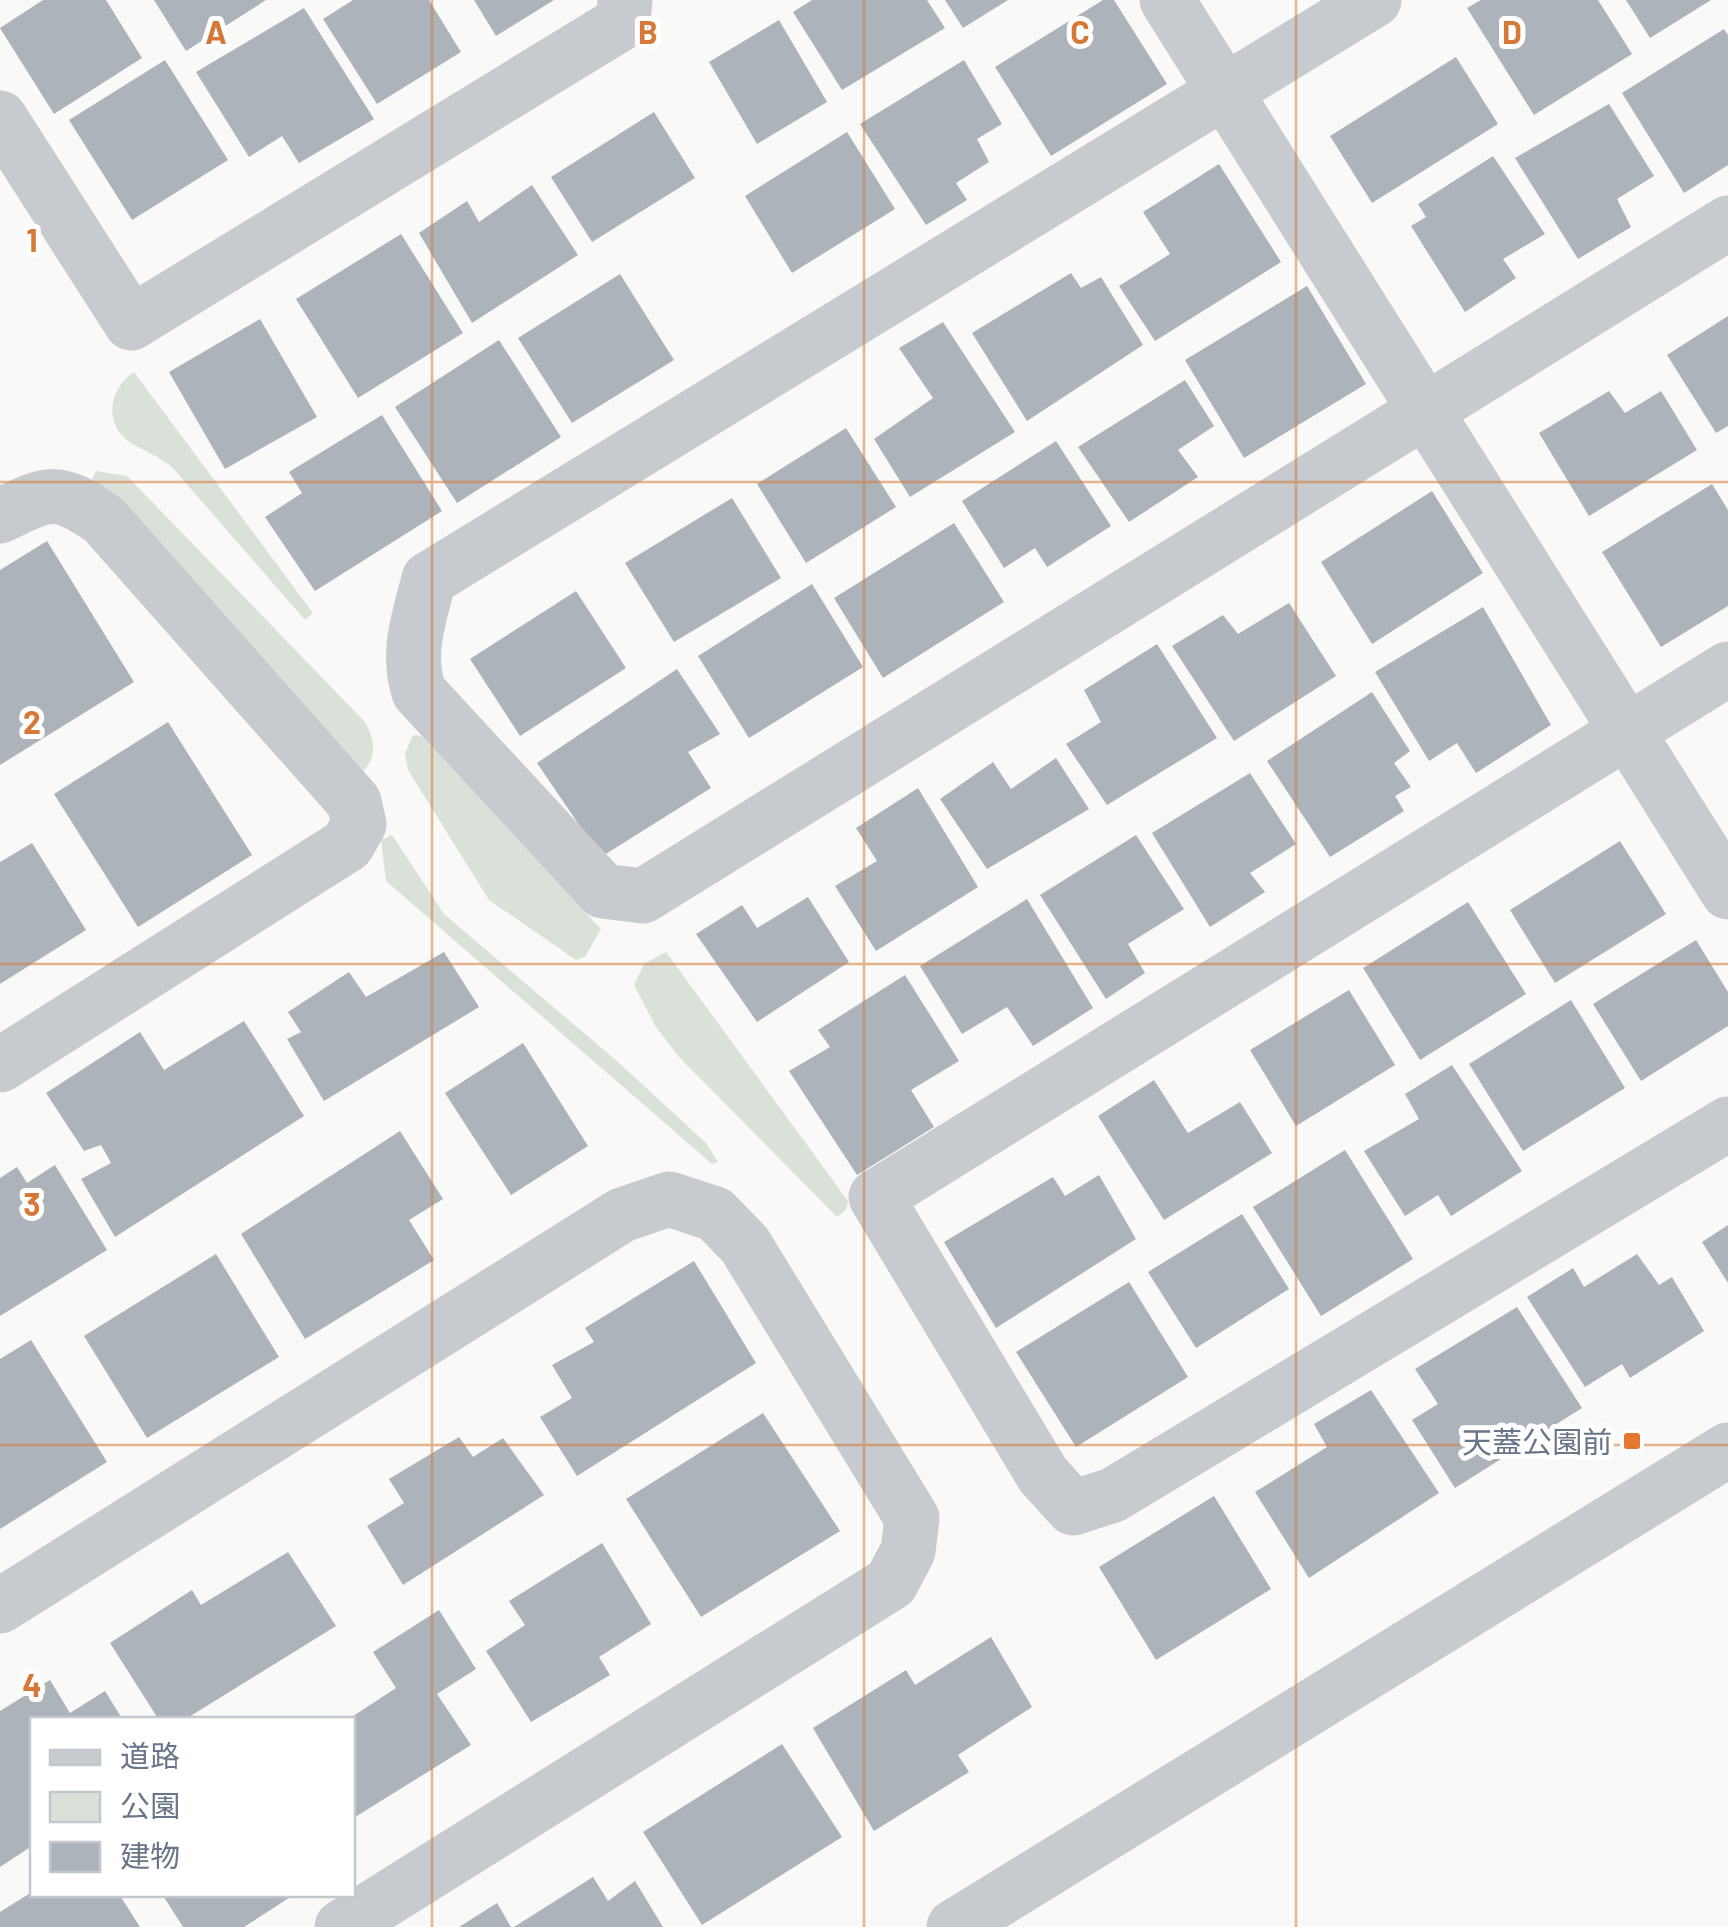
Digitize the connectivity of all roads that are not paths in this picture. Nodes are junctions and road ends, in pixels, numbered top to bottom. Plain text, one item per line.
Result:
1 (625, 0) edge
2 (1168, 0) edge
3 (1374, 0) edge
4 (1225, 92) junction
5 (0, 118) edge
6 (1728, 223) edge
7 (1426, 411) junction
8 (0, 516) edge
9 (1728, 669) edge
10 (1627, 732) junction
11 (1728, 892) edge
12 (0, 1065) edge
13 (1728, 1124) edge
14 (1728, 1450) edge
15 (0, 1606) edge
16 (342, 1927) edge
17 (954, 1927) edge

1 - 5 street
2 - 4 street
3 - 4 street
4 - 7 street
4 - 7 street
6 - 7 street
7 - 10 street
8 - 12 street
9 - 10 street
10 - 11 street
10 - 13 street
14 - 17 street
15 - 16 street

